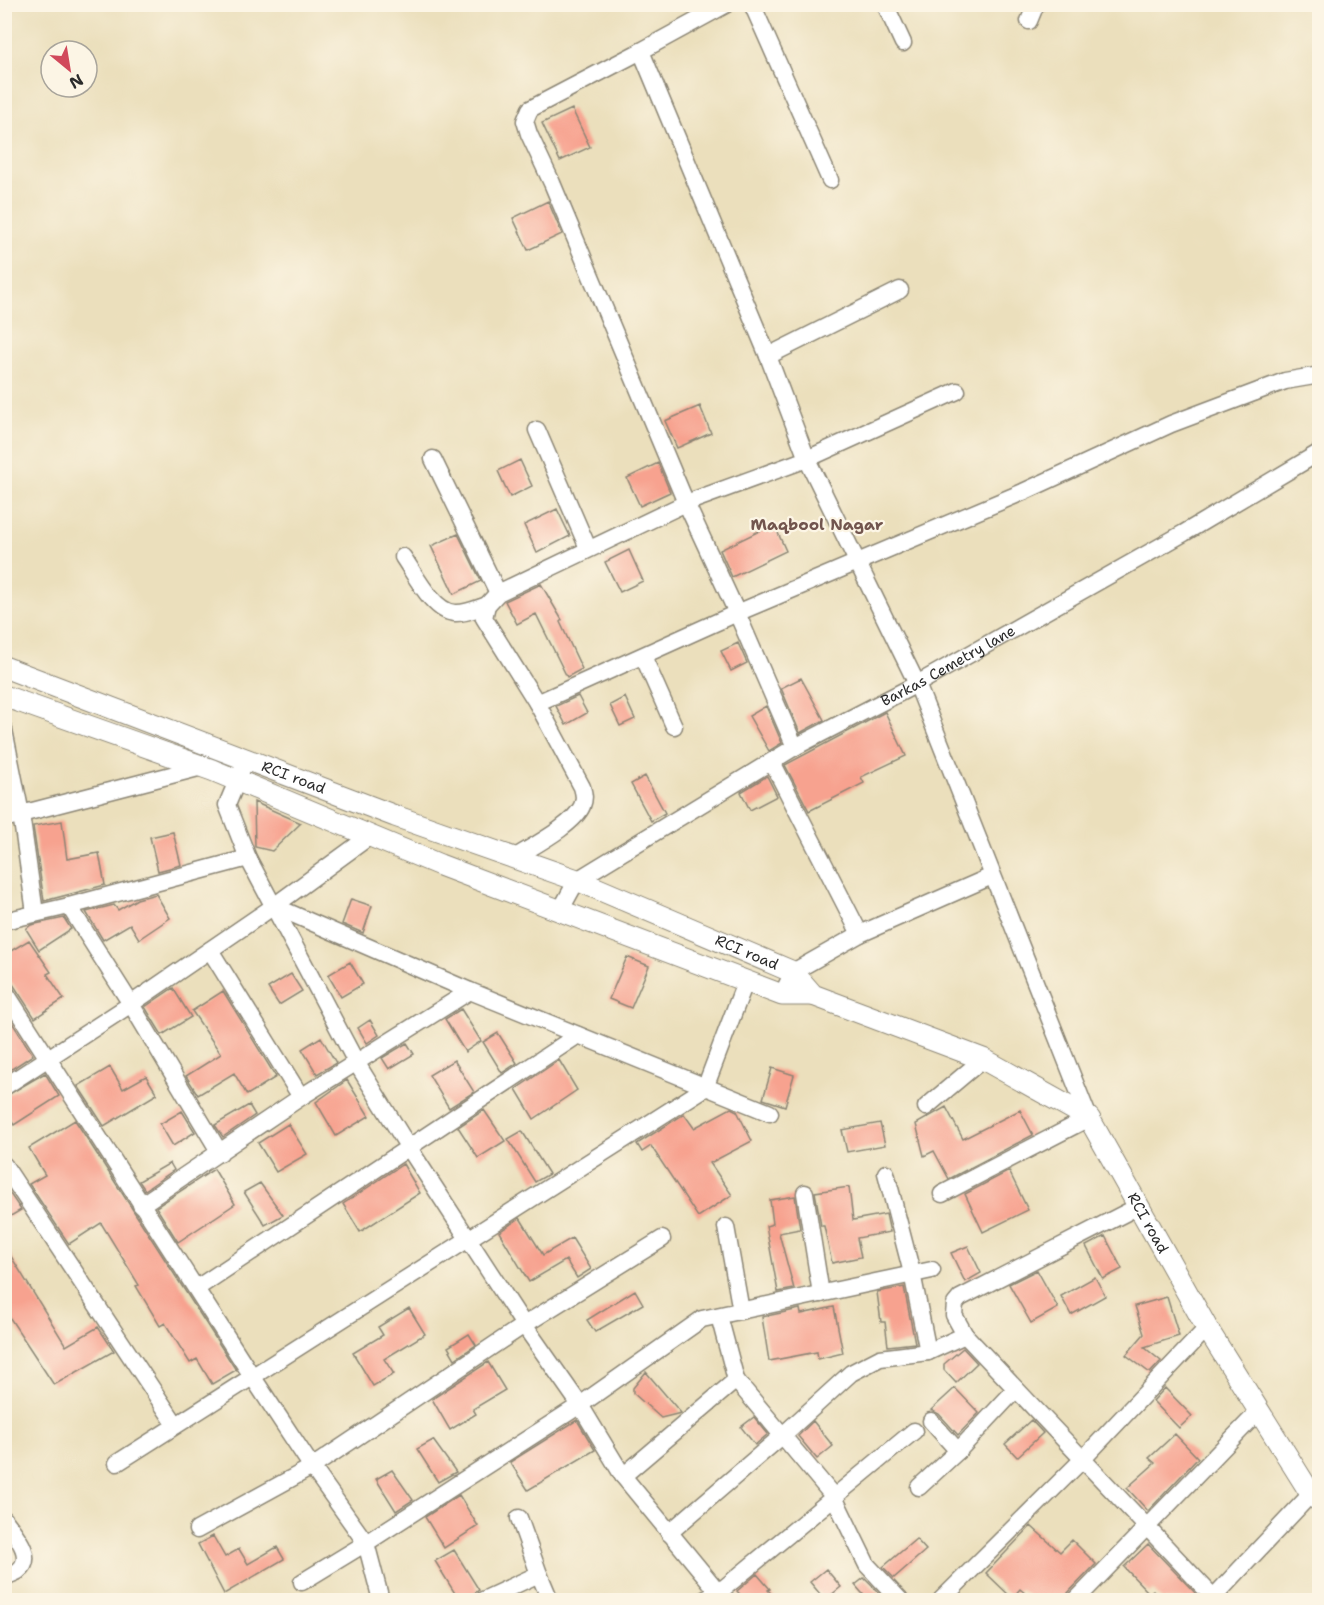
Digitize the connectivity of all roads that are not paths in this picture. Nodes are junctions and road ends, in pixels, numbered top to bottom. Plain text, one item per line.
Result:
1 (727, 4) edge
2 (752, 4) edge
3 (885, 4) edge
4 (1036, 4) edge
5 (1029, 21) dead end
6 (903, 43) dead end
7 (641, 51) junction
8 (830, 180) dead end
9 (900, 290) dead end
10 (768, 356) junction
11 (1320, 375) edge
12 (957, 391) dead end
13 (537, 430) dead end
14 (1320, 452) edge
15 (433, 459) dead end
16 (807, 459) junction
17 (686, 503) junction
18 (588, 548) junction
19 (403, 557) dead end
20 (857, 562) junction
21 (492, 599) junction
22 (738, 613) junction
23 (643, 656) junction
24 (4, 667) edge
25 (917, 684) junction
26 (4, 696) edge
27 (537, 703) junction
28 (674, 726) dead end
29 (4, 730) edge
30 (795, 747) junction
31 (246, 760) junction
32 (772, 762) junction
33 (202, 767) junction
34 (237, 781) junction
35 (21, 814) junction
36 (4, 819) edge
37 (370, 836) junction
38 (248, 858) junction
39 (514, 858) junction
40 (992, 876) junction
41 (577, 880) junction
42 (69, 906) junction
43 (274, 906) junction
44 (561, 911) junction
45 (35, 913) junction
46 (4, 921) edge
47 (860, 934) junction
48 (210, 950) junction
49 (792, 972) junction
50 (746, 981) junction
51 (4, 990) edge
52 (470, 991) junction
53 (782, 994) junction
54 (813, 995) junction
55 (131, 1004) junction
56 (578, 1035) junction
57 (48, 1057) junction
58 (983, 1059) junction
59 (356, 1062) junction
60 (4, 1087) edge
61 (705, 1088) junction
62 (301, 1097) junction
63 (926, 1107) dead end
64 (770, 1113) dead end
65 (1089, 1118) junction
66 (409, 1148) junction
67 (220, 1153) junction
68 (4, 1165) edge
69 (886, 1173) dead end
70 (805, 1193) dead end
71 (942, 1194) dead end
72 (141, 1205) junction
73 (1137, 1207) junction
74 (726, 1227) dead end
75 (468, 1238) junction
76 (662, 1239) dead end
77 (932, 1270) dead end
78 (912, 1273) junction
79 (197, 1288) junction
80 (821, 1294) junction
81 (741, 1311) junction
82 (718, 1316) junction
83 (524, 1325) junction
84 (1207, 1328) junction
85 (965, 1335) junction
86 (928, 1352) junction
87 (252, 1376) junction
88 (736, 1380) junction
89 (1016, 1389) junction
90 (580, 1405) junction
91 (1258, 1412) junction
92 (931, 1421) dead end
93 (176, 1425) junction
94 (914, 1431) dead end
95 (783, 1435) junction
96 (958, 1451) junction
97 (1082, 1460) junction
98 (117, 1463) dead end
99 (312, 1467) junction
100 (623, 1476) junction
101 (919, 1487) dead end
102 (834, 1497) junction
103 (1316, 1498) edge
104 (519, 1518) dead end
105 (4, 1519) edge
106 (1146, 1528) junction
107 (197, 1530) dead end
108 (669, 1533) junction
109 (366, 1544) junction
110 (539, 1574) junction
111 (4, 1577) edge
112 (302, 1582) dead end
113 (715, 1598) edge
114 (381, 1600) edge
115 (483, 1600) edge
116 (550, 1600) edge
117 (900, 1600) edge
118 (941, 1600) edge
119 (1076, 1600) edge
120 (1214, 1600) edge

1 - 7 street
2 - 8 street
3 - 6 street
4 - 5 street
7 - 10 street
7 - 17 street
9 - 10 street
10 - 16 street
11 - 20 street
12 - 16 street
13 - 18 street
14 - 25 street, Barkas Cemetry lane
15 - 21 street
16 - 17 street
16 - 20 street
17 - 18 street
17 - 22 street
18 - 21 street
19 - 21 street
20 - 22 street
20 - 25 street
21 - 27 street
22 - 23 street
22 - 30 street
23 - 27 street
23 - 28 street
24 - 31 street, RCI road
25 - 30 street, Barkas Cemetry lane
25 - 40 street
26 - 33 street
27 - 39 street
29 - 35 street
30 - 32 street, Barkas Cemetry lane
31 - 34 street
31 - 39 street, RCI road
32 - 41 street, Barkas Cemetry lane
32 - 47 street
33 - 34 street
33 - 35 street
34 - 37 street
34 - 38 street
35 - 36 street
35 - 45 street
37 - 43 street
37 - 44 street
38 - 42 street
38 - 43 street
39 - 41 street, RCI road
40 - 47 street
40 - 65 street
41 - 44 street
41 - 49 street, RCI road
42 - 45 street
42 - 55 street
43 - 48 street
43 - 52 street
43 - 59 street
44 - 50 street
45 - 46 street
47 - 49 street
48 - 55 street
48 - 62 street
49 - 53 street
49 - 54 street, RCI road
50 - 53 street
50 - 61 street
51 - 57 street
52 - 56 street
52 - 59 street
53 - 54 street
54 - 58 street, RCI road
55 - 57 street
55 - 67 street
56 - 61 street
56 - 66 street
57 - 60 street
57 - 72 street
58 - 63 street
58 - 65 street, RCI road
59 - 62 street
59 - 66 street
61 - 64 street
61 - 75 street
62 - 67 street
65 - 71 street
65 - 73 street, RCI road
66 - 75 street
66 - 79 street
67 - 72 street
68 - 93 street
69 - 78 street
70 - 80 street
72 - 79 street
73 - 84 street, RCI road
73 - 85 street
74 - 81 street
75 - 83 street
75 - 87 street
76 - 83 street
77 - 78 street
78 - 80 street
78 - 86 street
79 - 87 street
80 - 81 street
81 - 82 street
82 - 88 street
82 - 90 street
83 - 90 street
83 - 99 street
84 - 91 street, RCI road
84 - 97 street
85 - 86 street
85 - 89 street
86 - 95 street
87 - 93 street
87 - 99 street
88 - 95 street
88 - 100 street
89 - 96 street
89 - 97 street
90 - 100 street
90 - 109 street
91 - 103 street, RCI road
91 - 106 street
92 - 96 street
93 - 98 street
94 - 102 street
95 - 102 street
95 - 108 street
96 - 101 street
97 - 106 street
97 - 118 street
99 - 107 street
99 - 109 street
100 - 108 street
102 - 113 street
102 - 117 street
103 - 120 street
104 - 110 street
105 - 111 street
106 - 119 street
106 - 120 street
108 - 113 street
109 - 112 street
109 - 114 street
110 - 115 street
110 - 116 street

